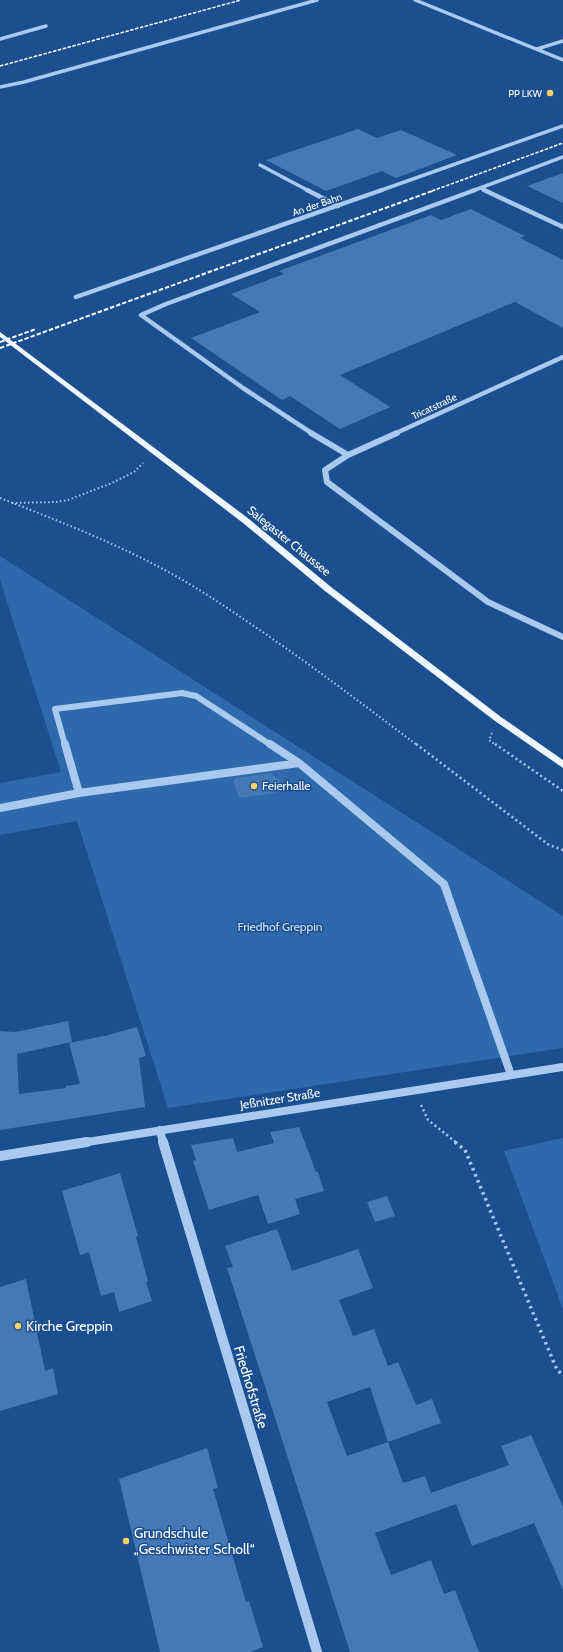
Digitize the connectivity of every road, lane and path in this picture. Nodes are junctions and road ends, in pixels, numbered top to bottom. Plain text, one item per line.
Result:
1 (317, 0) edge
2 (415, 0) edge
3 (46, 26) dead end
4 (0, 38) edge
5 (563, 41) edge
6 (537, 50) junction
7 (563, 60) edge
8 (0, 87) edge
9 (563, 126) edge
10 (563, 158) edge
11 (260, 165) dead end
12 (481, 188) junction
13 (338, 206) junction
14 (563, 227) edge
15 (76, 297) dead end
16 (0, 334) edge
17 (563, 357) edge
18 (348, 455) junction
19 (145, 461) dead end
20 (0, 498) edge
21 (10, 503) junction
22 (563, 637) edge
23 (498, 720) junction
24 (299, 763) junction
25 (563, 765) edge
26 (563, 792) edge
27 (79, 793) junction
28 (0, 808) edge
29 (563, 850) edge
30 (563, 1067) edge
31 (511, 1075) junction
32 (415, 1090) junction
33 (160, 1130) junction
34 (0, 1156) edge
35 (563, 1375) edge
36 (317, 1652) edge

1 - 8 street
2 - 6 street
3 - 4 street
5 - 6 street
6 - 7 street
9 - 13 street, An der Bahn
10 - 12 street
11 - 13 street
12 - 14 street
12 - 18 street
13 - 15 street, An der Bahn
16 - 23 main road, Salegaster Chaussee
17 - 18 street, Tricatstraße
18 - 22 street, Tricatstraße
19 - 21 path
20 - 21 path
21 - 29 path
23 - 25 main road, Salegaster Chaussee
23 - 26 path
24 - 27 street
24 - 27 street
24 - 31 street
27 - 28 street
30 - 31 street, Jeßnitzer Straße
31 - 32 street, Jeßnitzer Straße
32 - 33 street, Jeßnitzer Straße
32 - 35 path
33 - 34 street, Jeßnitzer Straße
33 - 36 street, Friedhofstraße

